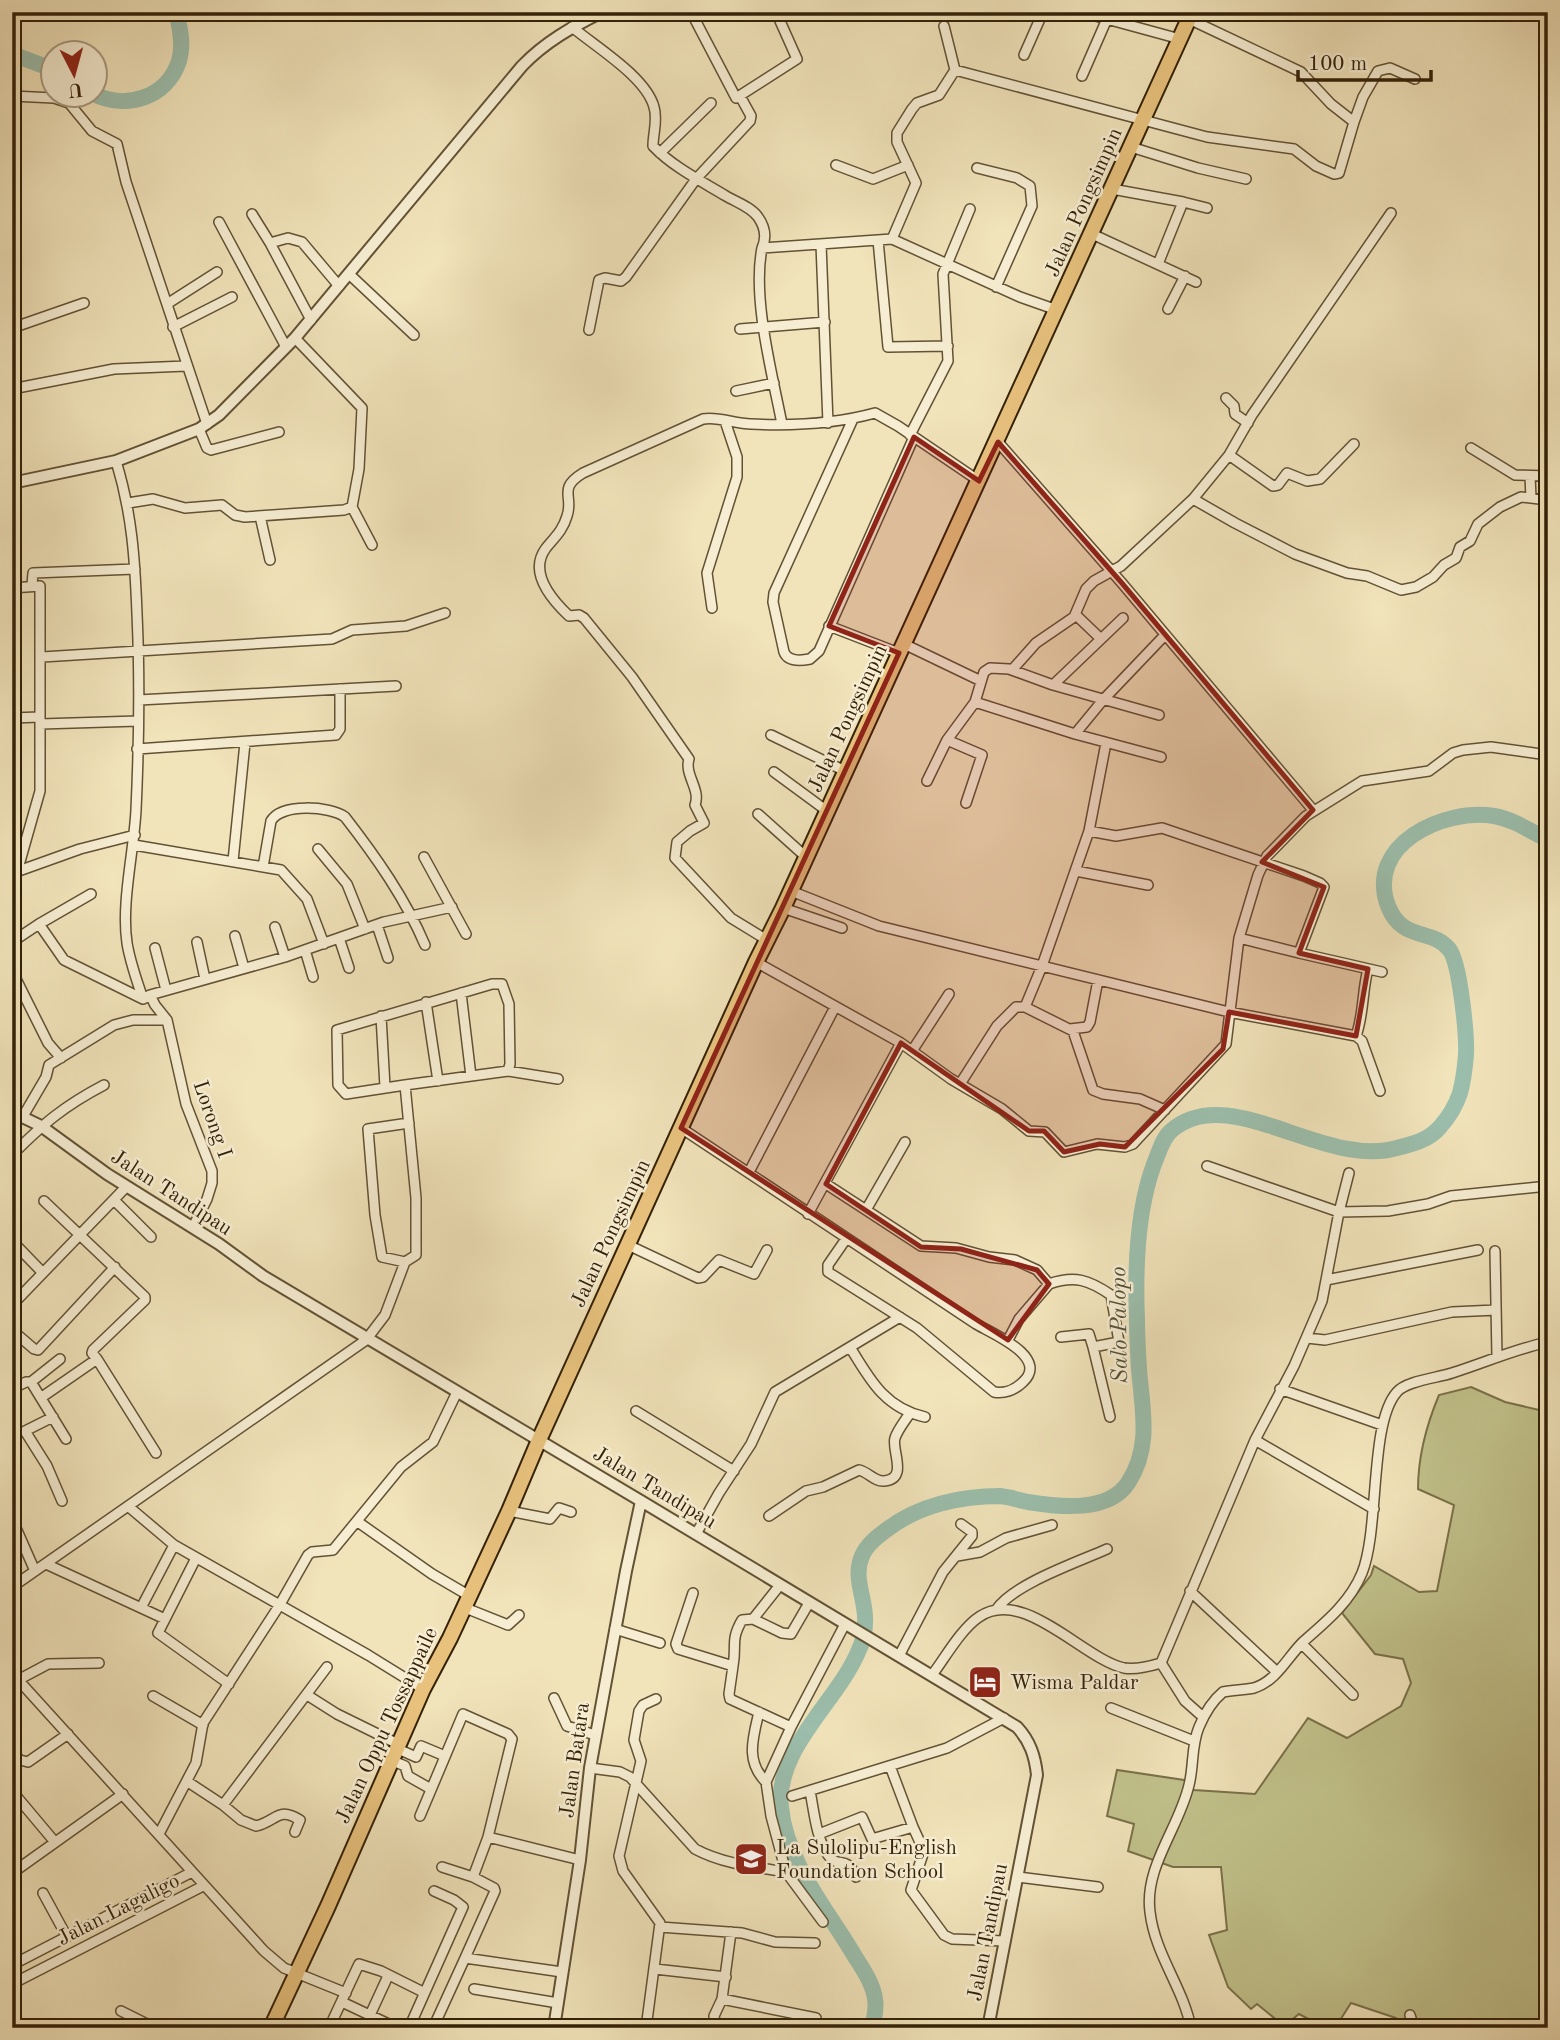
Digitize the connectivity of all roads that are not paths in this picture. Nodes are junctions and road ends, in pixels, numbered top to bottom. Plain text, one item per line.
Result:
1 (602, 12) edge
2 (691, 12) edge
3 (776, 12) edge
4 (1043, 12) edge
5 (1081, 12) edge
6 (1191, 15) edge
7 (1108, 16) edge
8 (944, 26) dead end
9 (572, 27) junction
10 (1180, 39) junction
11 (1024, 55) dead end
12 (955, 70) junction
13 (1082, 76) dead end
14 (1415, 79) dead end
15 (12, 96) edge
16 (740, 96) junction
17 (712, 103) dead end
18 (1144, 119) junction
19 (1354, 122) junction
20 (1131, 147) junction
21 (660, 153) junction
22 (908, 164) junction
23 (836, 165) dead end
24 (977, 168) dead end
25 (696, 178) junction
26 (1246, 179) dead end
27 (1112, 189) junction
28 (1183, 202) junction
29 (1208, 208) dead end
30 (970, 209) dead end
31 (1391, 213) dead end
32 (252, 214) dead end
33 (219, 222) dead end
34 (1092, 234) junction
35 (892, 239) junction
36 (878, 240) junction
37 (270, 243) junction
38 (821, 244) junction
39 (762, 248) junction
40 (947, 264) junction
41 (1158, 264) junction
42 (217, 272) dead end
43 (349, 274) junction
44 (1185, 276) junction
45 (1196, 282) dead end
46 (339, 286) junction
47 (996, 287) junction
48 (232, 297) dead end
49 (84, 303) dead end
50 (167, 304) junction
51 (1168, 309) dead end
52 (1057, 310) junction
53 (311, 320) junction
54 (825, 323) junction
55 (173, 327) junction
56 (764, 327) junction
57 (12, 328) edge
58 (740, 329) dead end
59 (589, 330) dead end
60 (414, 335) dead end
61 (295, 338) junction
62 (948, 346) junction
63 (286, 348) junction
64 (186, 366) junction
65 (774, 383) junction
66 (12, 388) edge
67 (736, 391) dead end
68 (1226, 398) dead end
69 (853, 419) junction
70 (726, 421) junction
71 (828, 423) junction
72 (1248, 423) junction
73 (782, 424) junction
74 (203, 426) junction
75 (279, 432) dead end
76 (912, 436) junction
77 (998, 442) junction
78 (1354, 444) dead end
79 (1471, 448) dead end
80 (1229, 455) junction
81 (116, 461) junction
82 (1530, 476) junction
83 (1548, 476) edge
84 (979, 481) junction
85 (12, 483) edge
86 (1531, 498) junction
87 (1193, 499) junction
88 (1548, 500) edge
89 (128, 503) junction
90 (352, 507) junction
91 (260, 516) junction
92 (372, 545) dead end
93 (270, 560) dead end
94 (135, 569) junction
95 (1113, 572) junction
96 (32, 585) junction
97 (12, 588) edge
98 (712, 608) dead end
99 (445, 613) dead end
100 (1076, 615) junction
101 (1123, 618) dead end
102 (829, 626) junction
103 (1165, 635) junction
104 (1101, 639) junction
105 (902, 649) junction
106 (139, 650) junction
107 (42, 657) junction
108 (1012, 670) junction
109 (981, 681) junction
110 (1053, 685) junction
111 (396, 686) dead end
112 (340, 689) junction
113 (1103, 700) junction
114 (139, 701) junction
115 (975, 702) junction
116 (1159, 715) dead end
117 (12, 718) edge
118 (40, 721) junction
119 (138, 721) junction
120 (1075, 734) junction
121 (771, 735) dead end
122 (947, 740) junction
123 (245, 743) junction
124 (1107, 743) junction
125 (138, 749) junction
126 (1548, 755) edge
127 (1161, 757) dead end
128 (845, 771) junction
129 (774, 772) dead end
130 (927, 780) dead end
131 (966, 803) dead end
132 (1313, 810) junction
133 (827, 811) junction
134 (758, 814) dead end
135 (1089, 831) junction
136 (134, 840) junction
137 (318, 849) dead end
138 (806, 857) junction
139 (424, 858) dead end
140 (233, 861) junction
141 (1263, 862) junction
142 (263, 867) junction
143 (1076, 871) junction
144 (15, 873) edge
145 (1148, 885) dead end
146 (791, 891) junction
147 (91, 894) dead end
148 (452, 907) junction
149 (783, 908) junction
150 (413, 916) junction
151 (39, 924) junction
152 (377, 925) junction
153 (275, 927) dead end
154 (842, 928) dead end
155 (365, 929) junction
156 (466, 934) dead end
157 (235, 936) dead end
158 (339, 938) junction
159 (1239, 938) junction
160 (767, 940) junction
161 (12, 942) edge
162 (197, 942) dead end
163 (324, 944) junction
164 (425, 945) dead end
165 (155, 948) dead end
166 (305, 950) junction
167 (1299, 953) junction
168 (285, 957) junction
169 (388, 958) dead end
170 (756, 962) junction
171 (1042, 966) junction
172 (244, 968) junction
173 (349, 968) dead end
174 (1368, 969) junction
175 (12, 971) edge
176 (1382, 972) dead end
177 (313, 977) dead end
178 (205, 979) junction
179 (1098, 980) junction
180 (166, 990) junction
181 (461, 993) junction
182 (949, 994) dead end
183 (147, 997) junction
184 (426, 1002) junction
185 (835, 1007) junction
186 (1025, 1007) junction
187 (1230, 1013) junction
188 (381, 1016) junction
189 (167, 1020) junction
190 (1070, 1029) junction
191 (1356, 1036) junction
192 (901, 1044) junction
193 (912, 1051) junction
194 (61, 1058) junction
195 (508, 1072) junction
196 (471, 1076) junction
197 (558, 1079) dead end
198 (438, 1081) junction
199 (960, 1084) junction
200 (104, 1085) dead end
201 (405, 1085) junction
202 (385, 1087) junction
203 (1380, 1091) dead end
204 (1165, 1110) junction
205 (17, 1115) edge
206 (409, 1123) junction
207 (41, 1126) junction
208 (681, 1128) junction
209 (905, 1142) dead end
210 (12, 1155) edge
211 (1207, 1166) dead end
212 (748, 1172) junction
213 (1349, 1173) dead end
214 (826, 1184) junction
215 (1548, 1186) edge
216 (126, 1187) junction
217 (114, 1200) junction
218 (44, 1201) dead end
219 (866, 1210) junction
220 (1339, 1212) junction
221 (808, 1214) junction
222 (193, 1227) junction
223 (81, 1234) junction
224 (151, 1237) dead end
225 (846, 1239) junction
226 (12, 1241) edge
227 (628, 1245) junction
228 (767, 1250) dead end
229 (1478, 1250) dead end
230 (1495, 1251) dead end
231 (405, 1262) junction
232 (115, 1267) junction
233 (43, 1273) junction
234 (1326, 1280) junction
235 (1049, 1284) junction
236 (12, 1305) edge
237 (1496, 1310) junction
238 (900, 1317) junction
239 (12, 1330) edge
240 (1061, 1337) dead end
241 (1307, 1338) junction
242 (366, 1340) junction
243 (1008, 1340) junction
244 (1548, 1342) edge
245 (850, 1347) junction
246 (1093, 1347) junction
247 (1497, 1357) junction
248 (97, 1359) junction
249 (60, 1360) dead end
250 (31, 1382) junction
251 (12, 1389) edge
252 (1280, 1389) junction
253 (457, 1392) junction
254 (42, 1397) junction
255 (636, 1411) dead end
256 (910, 1413) junction
257 (53, 1417) junction
258 (925, 1417) dead end
259 (1110, 1418) dead end
260 (1382, 1425) junction
261 (66, 1439) dead end
262 (539, 1440) junction
263 (1255, 1440) junction
264 (156, 1453) dead end
265 (734, 1471) junction
266 (641, 1500) junction
267 (62, 1501) dead end
268 (129, 1507) junction
269 (1374, 1509) junction
270 (509, 1511) junction
271 (571, 1512) dead end
272 (769, 1516) dead end
273 (12, 1519) edge
274 (358, 1522) junction
275 (961, 1524) dead end
276 (1052, 1525) dead end
277 (696, 1534) junction
278 (174, 1545) junction
279 (1107, 1549) dead end
280 (957, 1556) junction
281 (196, 1558) junction
282 (46, 1564) junction
283 (35, 1571) junction
284 (780, 1585) junction
285 (12, 1587) edge
286 (1190, 1591) junction
287 (693, 1593) dead end
288 (466, 1601) junction
289 (809, 1603) junction
290 (142, 1606) junction
291 (279, 1606) junction
292 (996, 1609) junction
293 (519, 1615) dead end
294 (166, 1619) junction
295 (753, 1619) junction
296 (848, 1625) junction
297 (615, 1629) junction
298 (660, 1643) dead end
299 (1302, 1644) junction
300 (899, 1656) junction
301 (99, 1663) dead end
302 (1161, 1663) junction
303 (733, 1665) junction
304 (327, 1667) dead end
305 (1277, 1672) junction
306 (932, 1675) junction
307 (15, 1676) edge
308 (229, 1684) junction
309 (423, 1689) junction
310 (307, 1695) junction
311 (1353, 1695) dead end
312 (153, 1696) dead end
313 (554, 1698) dead end
314 (656, 1699) dead end
315 (1111, 1708) dead end
316 (759, 1712) junction
317 (1203, 1717) junction
318 (1004, 1718) junction
319 (202, 1724) junction
320 (791, 1727) junction
321 (68, 1734) junction
322 (595, 1735) junction
323 (1194, 1741) junction
324 (12, 1752) edge
325 (397, 1752) junction
326 (445, 1756) junction
327 (890, 1766) junction
328 (590, 1768) junction
329 (188, 1782) junction
330 (766, 1782) junction
331 (636, 1783) junction
332 (431, 1789) junction
333 (12, 1791) edge
334 (810, 1791) junction
335 (123, 1794) junction
336 (792, 1796) dead end
337 (223, 1804) junction
338 (420, 1816) dead end
339 (913, 1827) junction
340 (295, 1832) dead end
341 (159, 1834) junction
342 (819, 1834) junction
343 (488, 1837) junction
344 (54, 1841) junction
345 (580, 1860) junction
346 (442, 1867) dead end
347 (15, 1871) dead end
348 (192, 1872) junction
349 (786, 1872) junction
350 (474, 1877) junction
351 (856, 1877) dead end
352 (1018, 1877) junction
353 (203, 1886) junction
354 (1098, 1887) dead end
355 (434, 1891) dead end
356 (43, 1893) dead end
357 (823, 1922) dead end
358 (660, 1927) junction
359 (731, 1932) junction
360 (66, 1937) junction
361 (1005, 1941) junction
362 (815, 1943) dead end
363 (465, 1958) junction
364 (12, 1965) edge
365 (654, 1969) junction
366 (562, 1972) junction
367 (296, 1974) junction
368 (388, 1976) junction
369 (726, 1977) junction
370 (12, 1984) edge
371 (474, 1989) dead end
372 (423, 1992) junction
373 (344, 1998) junction
374 (722, 1999) junction
375 (558, 2003) junction
376 (121, 2011) dead end
377 (370, 2014) junction
378 (1409, 2015) dead end
379 (816, 2018) dead end
380 (276, 2026) edge
381 (150, 2028) edge
382 (330, 2028) edge
383 (364, 2028) edge
384 (397, 2028) edge
385 (409, 2028) edge
386 (433, 2028) edge
387 (554, 2028) edge
388 (646, 2028) edge
389 (716, 2028) edge
390 (988, 2028) edge
391 (1191, 2028) edge
392 (1414, 2028) edge

1 - 9 street
2 - 16 street
3 - 16 street
4 - 11 street
5 - 7 street
6 - 10 main road, Jalan Pongsimpin
6 - 19 street
7 - 10 street
7 - 13 street
8 - 12 street
9 - 21 street
9 - 43 street
10 - 18 main road, Jalan Pongsimpin
12 - 18 street
12 - 22 street
14 - 19 street
15 - 50 street
16 - 25 street
17 - 21 street
18 - 19 street
18 - 20 main road, Jalan Pongsimpin
20 - 26 street
20 - 27 main road, Jalan Pongsimpin
21 - 25 street
22 - 23 street
22 - 35 street
24 - 47 street
25 - 39 street
25 - 59 street
27 - 28 street
27 - 34 main road, Jalan Pongsimpin
28 - 29 street
28 - 41 street
30 - 40 street
31 - 72 street
32 - 37 street
33 - 63 street
34 - 41 street
34 - 52 main road, Jalan Pongsimpin
35 - 36 street
35 - 40 street
36 - 38 street
36 - 62 street
37 - 46 street
37 - 53 street
38 - 39 street
38 - 54 street
39 - 56 street
40 - 47 street
40 - 62 street
41 - 44 street
42 - 50 street
43 - 46 street
43 - 60 street
44 - 45 street
44 - 51 street
46 - 53 street
47 - 52 street
48 - 55 street
49 - 57 street
50 - 55 street
52 - 77 main road, Jalan Pongsimpin
53 - 61 street
54 - 56 street
54 - 71 street
55 - 64 street
56 - 58 street
56 - 65 street
61 - 63 street
61 - 90 street
62 - 76 street
63 - 74 street
64 - 66 street
64 - 74 street
65 - 67 street
65 - 73 street
68 - 72 street
69 - 71 street
69 - 76 street
69 - 102 street
70 - 73 street
70 - 98 street
70 - 160 street
71 - 73 street
72 - 80 street
74 - 75 street
74 - 81 street
76 - 84 street
76 - 102 street
77 - 84 main road, Jalan Pongsimpin
77 - 95 street
78 - 80 street
79 - 82 street
80 - 87 street
81 - 85 street
81 - 89 street
82 - 83 street
82 - 86 street
84 - 105 main road, Jalan Pongsimpin
86 - 87 street
86 - 88 street
87 - 95 street
89 - 91 street
89 - 94 street
90 - 91 street
90 - 92 street
91 - 93 street
94 - 96 street
94 - 106 street
95 - 100 street
95 - 103 street
96 - 97 street
96 - 107 street
99 - 106 street
100 - 104 street
100 - 108 street
101 - 104 street
102 - 105 street
103 - 113 street
103 - 132 street
104 - 110 street
105 - 109 street
105 - 128 main road, Jalan Pongsimpin
106 - 107 street
106 - 114 street
107 - 118 street
108 - 109 street
108 - 110 street
109 - 115 street
110 - 113 street
111 - 112 street
112 - 114 street
112 - 123 street
113 - 116 street
113 - 120 street
114 - 119 street
115 - 120 street
115 - 122 street
117 - 118 street
118 - 119 street
118 - 144 street
119 - 125 street
120 - 124 street
121 - 128 street
122 - 130 street
122 - 131 street
123 - 125 street
123 - 140 street
124 - 127 street
124 - 135 street
125 - 136 street
126 - 132 street
128 - 133 main road, Jalan Pongsimpin
129 - 133 street
132 - 141 street
133 - 138 main road, Jalan Pongsimpin
134 - 138 street
135 - 141 street
135 - 143 street
136 - 140 street
136 - 144 street
136 - 183 street
137 - 155 street
138 - 146 main road, Jalan Pongsimpin
139 - 148 street
140 - 142 street
141 - 159 street
141 - 167 street
142 - 150 street
142 - 163 street
143 - 145 street
143 - 171 street
146 - 149 main road, Jalan Pongsimpin
146 - 171 street
147 - 151 street
148 - 150 street
148 - 156 street
149 - 154 street
149 - 160 main road, Jalan Pongsimpin
150 - 152 street
150 - 164 street
151 - 161 street
151 - 183 street
152 - 155 street
152 - 169 street
153 - 168 street
155 - 158 street
157 - 172 street
158 - 163 street
158 - 173 street
159 - 167 street
159 - 187 street
160 - 170 main road, Jalan Pongsimpin
162 - 178 street
163 - 166 street
165 - 180 street
166 - 168 street
166 - 177 street
167 - 174 street
168 - 172 street
170 - 185 street
170 - 208 main road, Jalan Pongsimpin
171 - 179 street
171 - 186 street
172 - 178 street
174 - 176 street
174 - 191 street
175 - 194 street
178 - 180 street
179 - 187 street
179 - 190 street
180 - 183 street
181 - 184 street
181 - 195 street
181 - 196 street
182 - 193 street
183 - 189 street
184 - 188 street
184 - 198 street
185 - 192 street
185 - 212 street
186 - 190 street
186 - 199 street
187 - 191 street
187 - 204 street
188 - 202 street
188 - 202 street
189 - 194 street
189 - 222 street, Lorong I
190 - 204 street
191 - 203 street
192 - 193 street
192 - 214 street
193 - 199 street
194 - 205 street
195 - 196 street
195 - 197 street
196 - 198 street
198 - 201 street
199 - 204 street
200 - 207 street
201 - 202 street
201 - 206 street
205 - 207 street, Jalan Tandipau
206 - 231 street
206 - 231 street
207 - 210 street
207 - 216 street, Jalan Tandipau
208 - 212 street
208 - 227 main road, Jalan Pongsimpin
209 - 219 street
211 - 220 street
212 - 221 street
213 - 220 street
214 - 219 street
214 - 221 street
215 - 220 street
216 - 217 street
216 - 222 street, Jalan Tandipau
217 - 223 street
217 - 224 street
218 - 223 street
219 - 235 street
220 - 234 street
221 - 225 street
222 - 242 street, Jalan Tandipau
223 - 232 street
223 - 233 street
225 - 238 street
225 - 243 street
226 - 233 street
227 - 228 street
227 - 262 main road, Jalan Pongsimpin
229 - 234 street
230 - 237 street
231 - 242 street
232 - 239 street
232 - 248 street
233 - 236 street
234 - 241 street
235 - 243 street
235 - 246 street
237 - 241 street
237 - 247 street
238 - 243 street
238 - 245 street
240 - 246 street
241 - 252 street
242 - 253 street, Jalan Tandipau
242 - 268 street
244 - 247 street
245 - 256 street
245 - 265 street
246 - 259 street
247 - 260 street
248 - 254 street
248 - 264 street
249 - 250 street
250 - 251 street
250 - 254 street
252 - 260 street
252 - 263 street
253 - 262 street, Jalan Tandipau
253 - 274 street
254 - 257 street
255 - 265 street
256 - 258 street
256 - 272 street
257 - 261 street
257 - 267 street
260 - 269 street
262 - 266 street, Jalan Tandipau
262 - 270 main road, Jalan Oppu Tossappaile
263 - 269 street
263 - 286 street
265 - 277 street
266 - 277 street, Jalan Tandipau
266 - 297 street, Jalan Batara
268 - 278 street
268 - 282 street
269 - 299 street
270 - 271 street
270 - 288 main road, Jalan Oppu Tossappaile
273 - 283 street
274 - 288 street
274 - 291 street
275 - 280 street
276 - 280 street
277 - 284 street, Jalan Tandipau
278 - 281 street
278 - 290 street
279 - 292 street
280 - 300 street
281 - 291 street
281 - 294 street
282 - 283 street
282 - 290 street
283 - 285 street
284 - 289 street, Jalan Tandipau
284 - 295 street
286 - 302 street
286 - 305 street
287 - 303 street
288 - 293 street
288 - 309 main road, Jalan Oppu Tossappaile
289 - 295 street
289 - 296 street, Jalan Tandipau
290 - 294 street
291 - 308 street
291 - 309 street
292 - 302 street
292 - 306 street
294 - 308 street
295 - 303 street
296 - 300 street, Jalan Tandipau
296 - 320 street
297 - 298 street
297 - 322 street, Jalan Batara
299 - 305 street
299 - 311 street
300 - 306 street, Jalan Tandipau
301 - 307 street
302 - 317 street
303 - 316 street
304 - 310 street
305 - 317 street
306 - 318 street, Jalan Tandipau
307 - 321 street
308 - 319 street
309 - 325 main road, Jalan Oppu Tossappaile
310 - 325 street
310 - 337 street
312 - 319 street
313 - 322 street
314 - 331 street
315 - 323 street
316 - 320 street
316 - 330 street
317 - 323 street
318 - 327 street
318 - 352 street, Jalan Tandipau
319 - 329 street
320 - 330 street
321 - 324 street
321 - 335 street
322 - 328 street, Jalan Batara
323 - 391 street
325 - 326 street
325 - 332 street
325 - 367 main road, Jalan Oppu Tossappaile
326 - 332 street
326 - 343 street
327 - 334 street
327 - 339 street
328 - 331 street
328 - 345 street, Jalan Batara
329 - 337 street
329 - 341 street
330 - 349 street
331 - 349 street
331 - 358 street
332 - 338 street
333 - 344 street
334 - 336 street
334 - 342 street
335 - 341 street
335 - 344 street
337 - 340 street
339 - 342 street
339 - 361 street
341 - 348 street
342 - 351 street
343 - 345 street
343 - 350 street
344 - 347 street
345 - 366 street, Jalan Batara
346 - 350 street
348 - 353 street
348 - 360 street, Jalan Lagaligo
349 - 357 street
350 - 363 street
352 - 354 street
352 - 361 street, Jalan Tandipau
353 - 367 street
353 - 370 street, Jalan Lagaligo
355 - 372 street
356 - 360 street
358 - 359 street
358 - 365 street
359 - 362 street
359 - 369 street
360 - 364 street, Jalan Lagaligo
361 - 390 street, Jalan Tandipau
363 - 366 street
363 - 386 street
365 - 369 street
365 - 388 street
366 - 375 street, Jalan Batara
367 - 373 street
367 - 380 main road, Jalan Oppu Tossappaile
368 - 372 street
368 - 373 street
368 - 377 street
369 - 374 street
371 - 375 street
372 - 385 street
373 - 377 street
373 - 382 street
374 - 379 street
374 - 389 street
375 - 387 street, Jalan Batara
376 - 381 street
377 - 383 street
377 - 384 street
378 - 392 street

